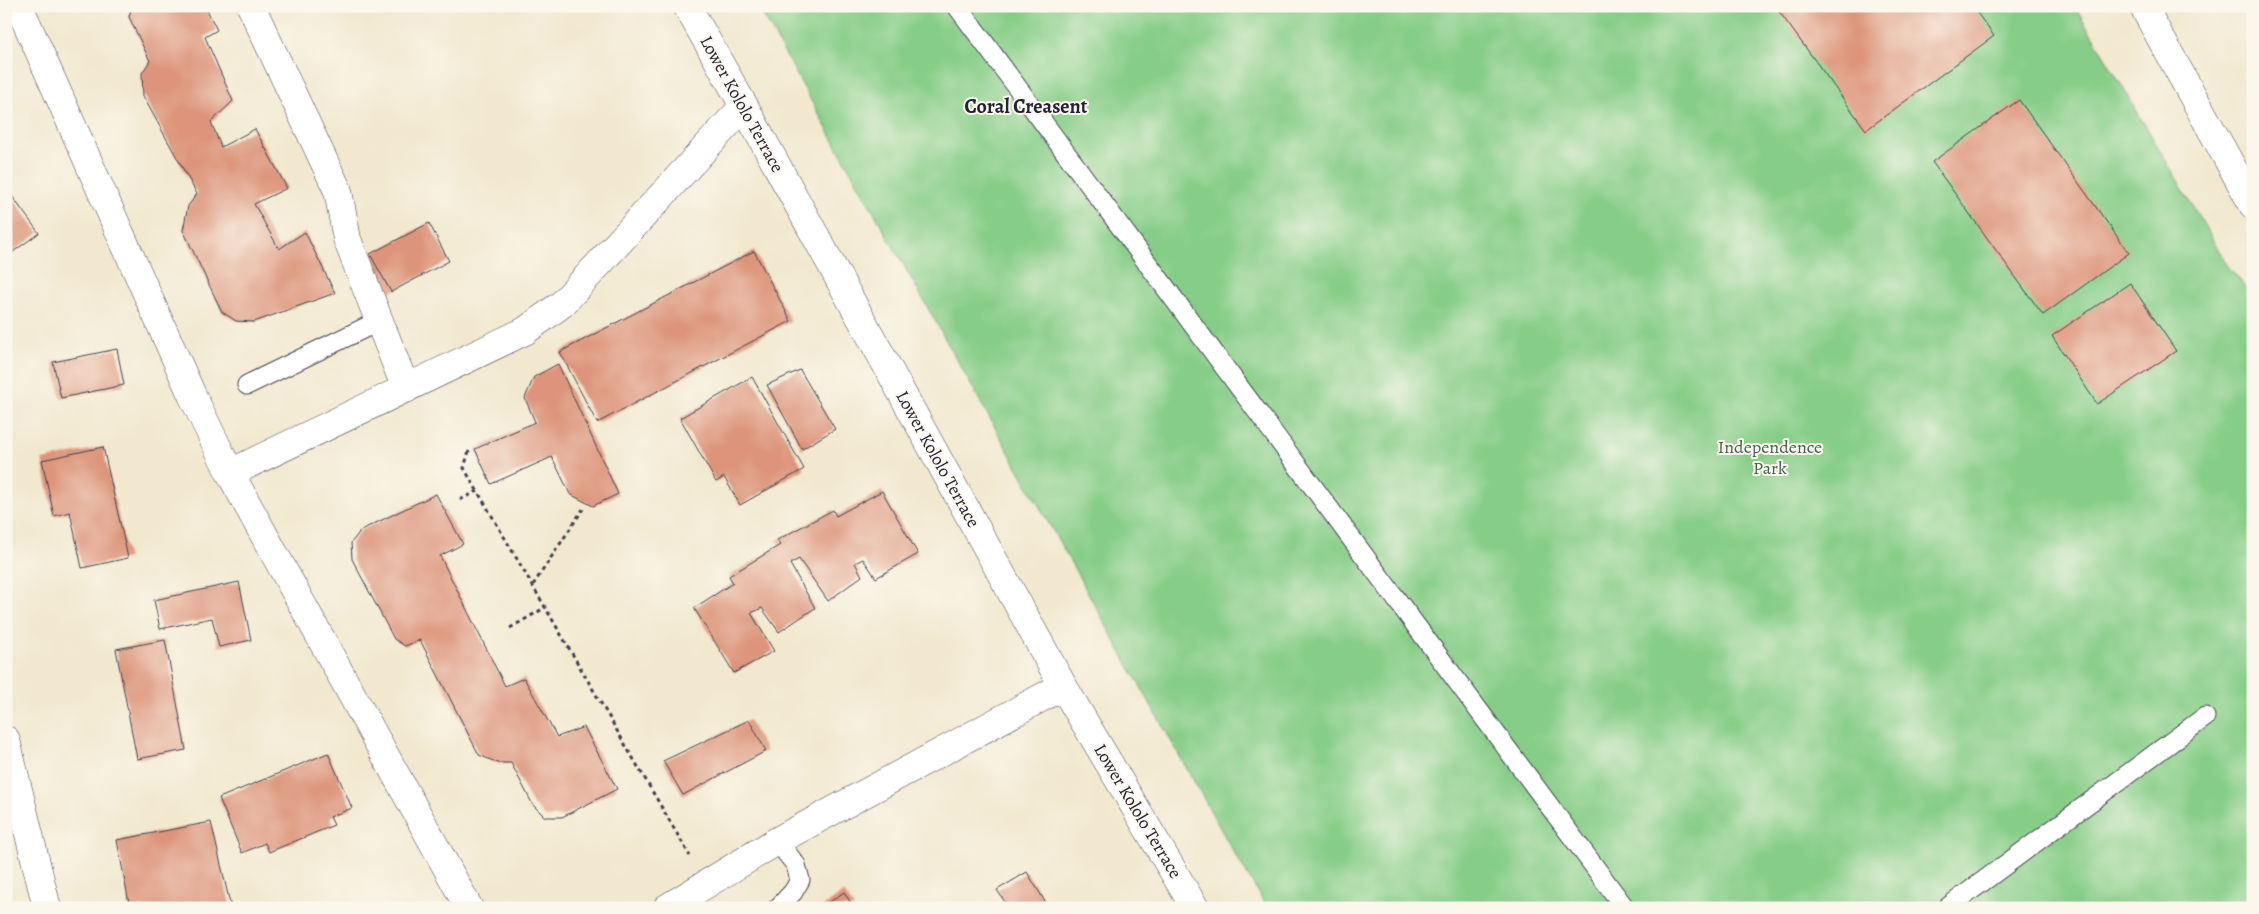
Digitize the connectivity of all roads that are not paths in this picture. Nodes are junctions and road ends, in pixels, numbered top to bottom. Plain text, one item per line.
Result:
1 (19, 6) edge
2 (251, 6) edge
3 (687, 6) edge
4 (957, 6) edge
5 (2143, 6) edge
6 (744, 106) junction
7 (2253, 205) edge
8 (380, 321) junction
9 (246, 385) dead end
10 (406, 389) junction
11 (230, 473) junction
12 (1062, 686) junction
13 (2205, 717) dead end
14 (6, 740) edge
15 (777, 841) junction
16 (47, 908) edge
17 (469, 908) edge
18 (667, 908) edge
19 (778, 908) edge
20 (1195, 908) edge
21 (1625, 908) edge
22 (1947, 908) edge

1 - 11 street
2 - 8 street
3 - 6 street, Lower Kololo Terrace
4 - 21 lane
5 - 7 street
6 - 10 street
6 - 12 street, Lower Kololo Terrace
8 - 9 lane
8 - 10 street
10 - 11 street
11 - 17 street
12 - 15 street
12 - 20 street, Lower Kololo Terrace
13 - 22 lane
14 - 16 street
15 - 18 street
15 - 19 lane

